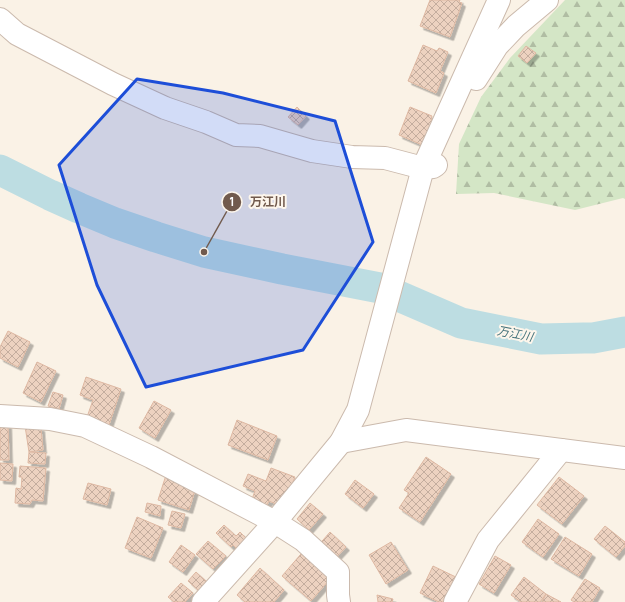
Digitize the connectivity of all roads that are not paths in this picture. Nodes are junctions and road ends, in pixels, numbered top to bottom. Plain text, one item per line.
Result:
1 (499, 0) edge
2 (547, 0) edge
3 (0, 19) edge
4 (422, 175) junction
5 (0, 416) edge
6 (341, 442) junction
7 (561, 450) junction
8 (625, 458) edge
9 (275, 522) junction
10 (204, 602) edge
11 (339, 602) edge
12 (454, 602) edge

1 - 4 street
2 - 4 street
3 - 4 street
4 - 6 street
5 - 9 street
6 - 7 street
6 - 9 street
7 - 8 street
7 - 12 street
9 - 10 street
9 - 11 street

